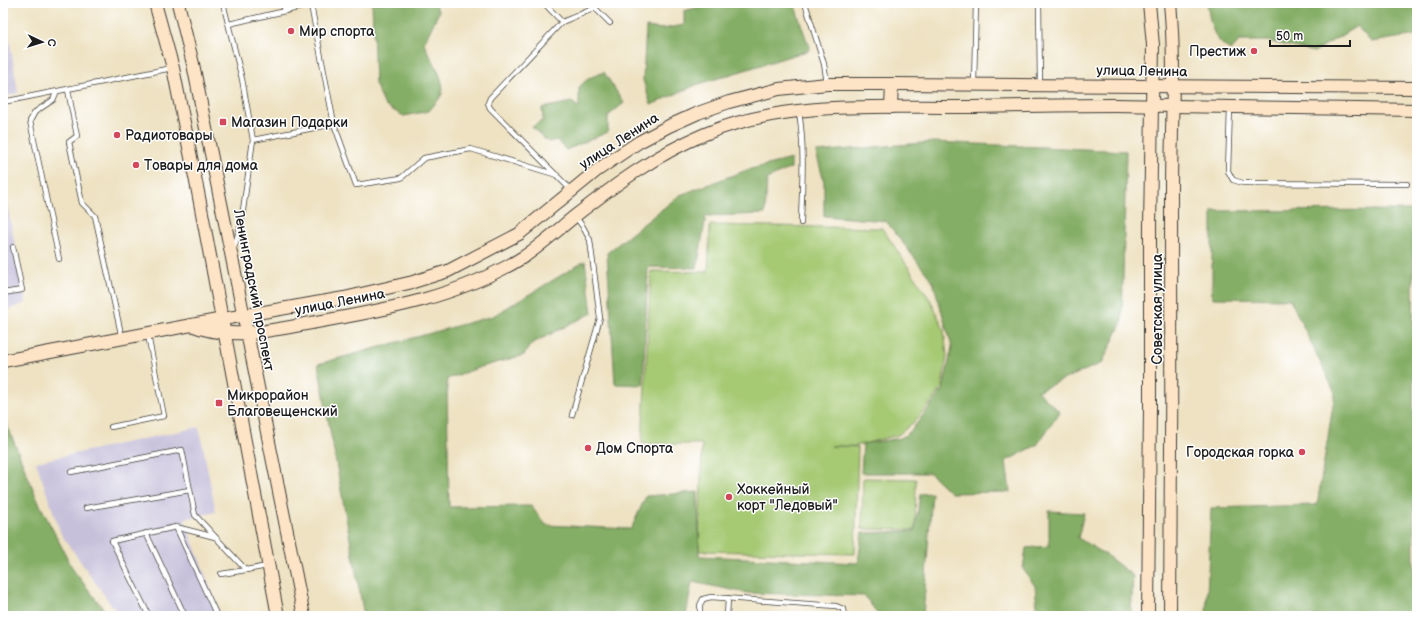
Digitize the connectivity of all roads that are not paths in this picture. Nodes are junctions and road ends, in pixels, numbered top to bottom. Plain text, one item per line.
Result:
1 (156, 3) edge
2 (178, 3) edge
3 (223, 3) edge
4 (283, 3) edge
5 (319, 3) edge
6 (544, 3) edge
7 (805, 3) edge
8 (976, 3) edge
9 (1039, 3) edge
10 (1149, 3) edge
11 (1170, 3) edge
12 (311, 5) junction
13 (285, 11) junction
14 (562, 22) junction
15 (610, 23) dead end
16 (229, 24) junction
17 (193, 64) junction
18 (173, 68) junction
19 (827, 84) junction
20 (892, 84) junction
21 (974, 85) junction
22 (1040, 85) junction
23 (1152, 85) junction
24 (1172, 86) junction
25 (1393, 88) junction
26 (1417, 88) edge
27 (68, 90) junction
28 (56, 93) junction
29 (3, 102) edge
30 (891, 107) junction
31 (1152, 107) junction
32 (1172, 107) junction
33 (1230, 108) junction
34 (1392, 110) junction
35 (1417, 110) edge
36 (800, 112) junction
37 (334, 124) junction
38 (253, 140) junction
39 (557, 175) junction
40 (1406, 184) dead end
41 (572, 191) junction
42 (575, 216) junction
43 (801, 223) dead end
44 (519, 234) junction
45 (13, 247) dead end
46 (532, 251) junction
47 (232, 256) junction
48 (59, 259) dead end
49 (3, 293) edge
50 (244, 315) junction
51 (223, 319) junction
52 (191, 325) junction
53 (148, 333) junction
54 (247, 333) junction
55 (226, 334) junction
56 (122, 338) junction
57 (3, 361) edge
58 (572, 415) dead end
59 (111, 427) dead end
60 (71, 472) dead end
61 (190, 490) junction
62 (86, 508) dead end
63 (176, 527) junction
64 (146, 533) junction
65 (217, 537) junction
66 (268, 565) junction
67 (246, 570) junction
68 (221, 574) dead end
69 (728, 598) junction
70 (149, 616) edge
71 (184, 616) edge
72 (217, 616) edge
73 (278, 616) edge
74 (304, 616) edge
75 (700, 616) edge
76 (727, 616) edge
77 (844, 616) edge
78 (1148, 616) edge
79 (1170, 616) edge

1 - 18 street
2 - 17 street, Ленинградский проспект
3 - 16 lane
4 - 13 lane
5 - 12 lane
6 - 14 lane
7 - 19 lane
8 - 21 lane
9 - 22 lane
10 - 23 street, Советская улица
11 - 24 street, Советская улица
12 - 13 lane
12 - 37 lane
13 - 16 lane
14 - 15 lane
14 - 39 lane
16 - 38 lane
17 - 18 street
17 - 47 street, Ленинградский проспект
18 - 27 lane
18 - 51 street
19 - 20 street, улица Ленина
19 - 41 street, улица Ленина
20 - 21 street, улица Ленина
20 - 30 street
21 - 22 street, улица Ленина
22 - 23 street, улица Ленина
23 - 24 street, улица Ленина
23 - 31 street, Советская улица
24 - 25 street, улица Ленина
24 - 32 street, Советская улица
25 - 26 street, улица Ленина
25 - 34 street
27 - 28 lane
27 - 56 lane
28 - 29 lane
28 - 48 lane
30 - 31 street, улица Ленина
30 - 36 street, улица Ленина
31 - 32 street, улица Ленина
31 - 78 street, Советская улица
32 - 33 street, улица Ленина
32 - 79 street, Советская улица
33 - 34 street, улица Ленина
33 - 40 lane
34 - 35 street, улица Ленина
36 - 42 street, улица Ленина
36 - 43 lane
37 - 38 lane
37 - 39 lane
38 - 47 lane
39 - 41 lane
41 - 44 street, улица Ленина
42 - 46 street, улица Ленина
42 - 58 lane
44 - 46 street
44 - 50 street, улица Ленина
45 - 49 lane
46 - 54 street, улица Ленина
47 - 50 street, Ленинградский проспект
50 - 51 street, улица Ленина
50 - 54 street, Ленинградский проспект
51 - 52 street, улица Ленина
51 - 55 street
52 - 53 street, улица Ленина
52 - 55 street, улица Ленина
53 - 56 street, улица Ленина
53 - 59 lane
54 - 55 street, улица Ленина
54 - 74 street, Ленинградский проспект
55 - 66 street
56 - 57 street, улица Ленина
60 - 61 lane
61 - 62 lane
61 - 65 lane
63 - 64 lane
63 - 65 lane
63 - 72 lane
64 - 70 lane
64 - 71 lane
65 - 67 lane
66 - 67 lane
66 - 73 street
67 - 68 lane
69 - 75 lane
69 - 76 lane
69 - 77 lane

